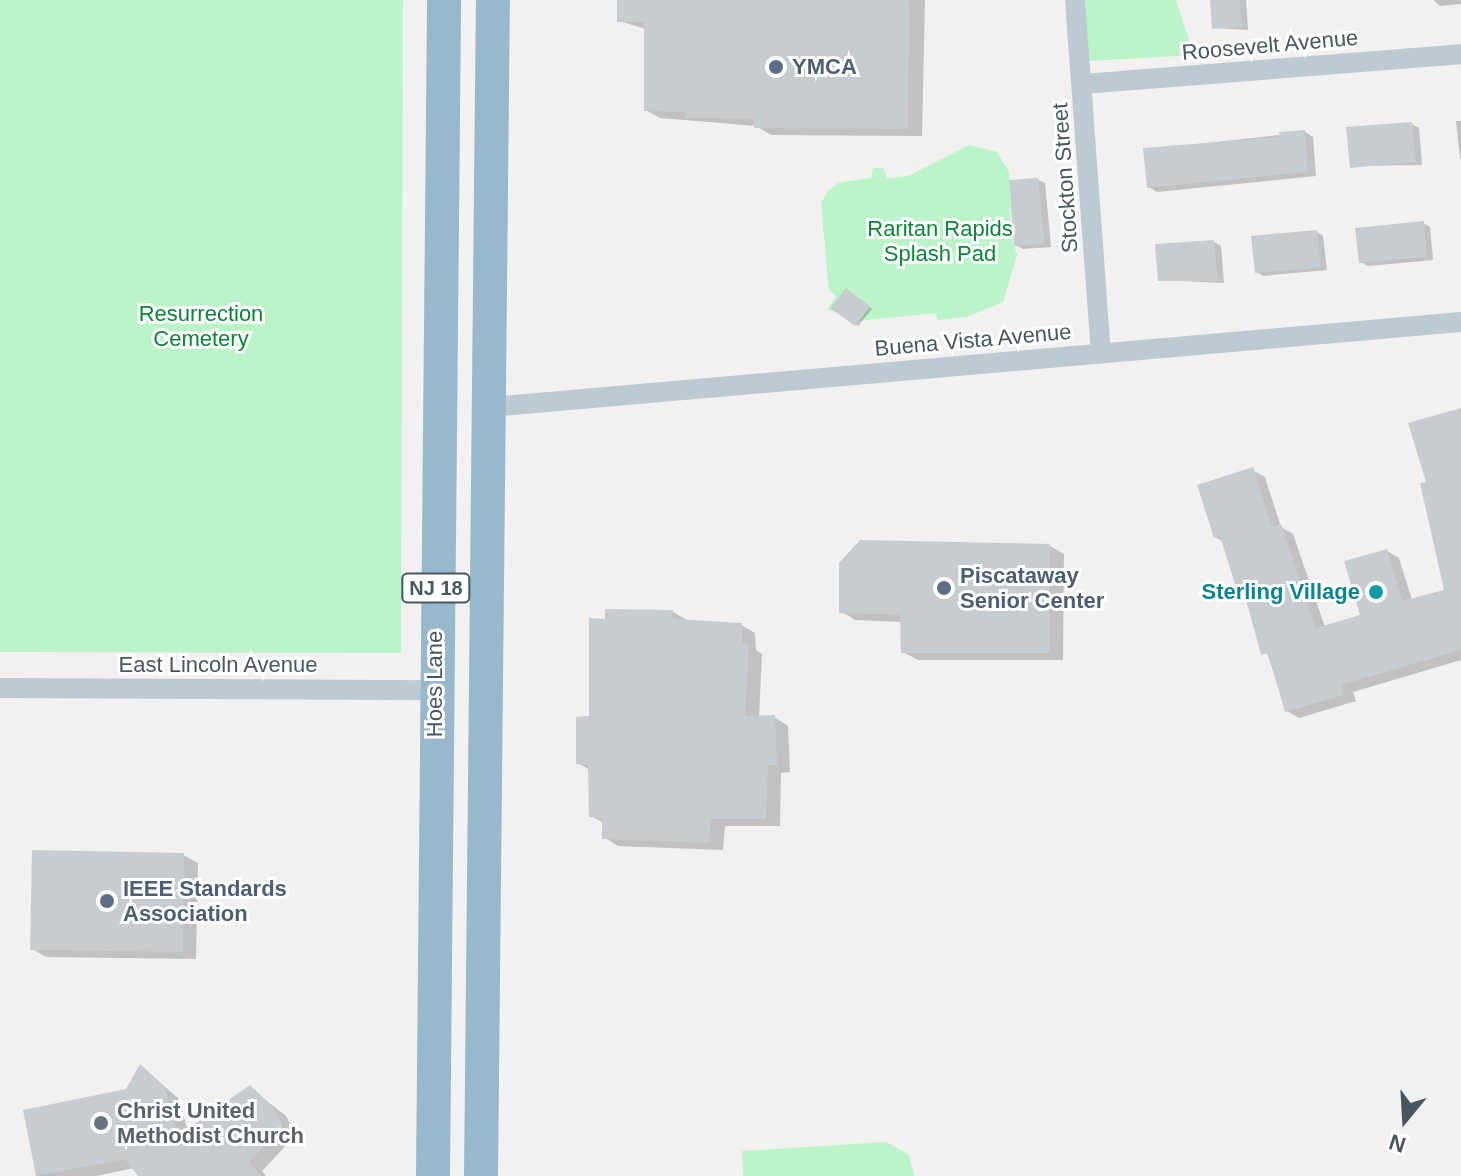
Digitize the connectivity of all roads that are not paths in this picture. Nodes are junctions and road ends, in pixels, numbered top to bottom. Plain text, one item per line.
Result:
1 (444, 0) edge
2 (493, 0) edge
3 (1075, 0) edge
4 (1461, 54) edge
5 (1083, 84) junction
6 (1461, 322) edge
7 (1101, 353) junction
8 (490, 407) junction
9 (0, 688) edge
10 (435, 690) junction
11 (433, 1176) edge
12 (481, 1176) edge

1 - 10 highway, Hoes Lane / NJ 18
2 - 8 highway, NJ 18
3 - 5 street, Stockton Street
4 - 5 street, Roosevelt Avenue
5 - 7 street, Stockton Street
6 - 7 street, Buena Vista Avenue
7 - 8 street, Buena Vista Avenue
8 - 12 highway, NJ 18
9 - 10 street, East Lincoln Avenue
10 - 11 highway, Hoes Lane / NJ 18

